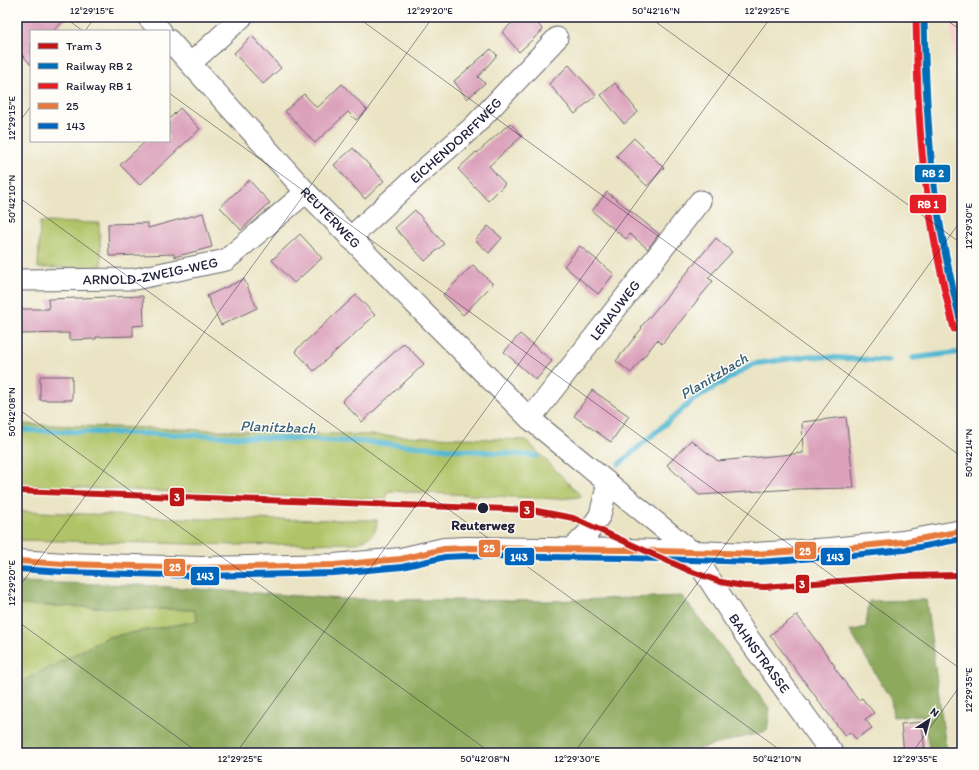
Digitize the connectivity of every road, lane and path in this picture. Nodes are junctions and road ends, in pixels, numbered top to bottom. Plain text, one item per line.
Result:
1 (148, 17) edge
2 (242, 17) edge
3 (160, 30) edge
4 (557, 38) dead end
5 (170, 41) edge
6 (191, 63) junction
7 (306, 192) junction
8 (700, 201) dead end
9 (350, 238) junction
10 (17, 280) edge
11 (530, 419) junction
12 (608, 484) junction
13 (962, 531) edge
14 (572, 549) junction
15 (691, 551) junction
16 (17, 561) edge
17 (832, 753) edge

1 - 3 street
2 - 6 street
4 - 9 street, EICHENDORFFWEG
5 - 6 street, REUTERWEG
6 - 7 street, REUTERWEG
7 - 9 street, REUTERWEG
7 - 10 street, ARNOLD-ZWEIG-WEG
8 - 11 street, LENAUWEG
9 - 11 street, REUTERWEG
11 - 12 street, REUTERWEG
12 - 14 street
12 - 15 street, REUTERWEG
13 - 15 main road
14 - 15 main road
14 - 16 main road
15 - 17 main road, BAHNSTRASSE

